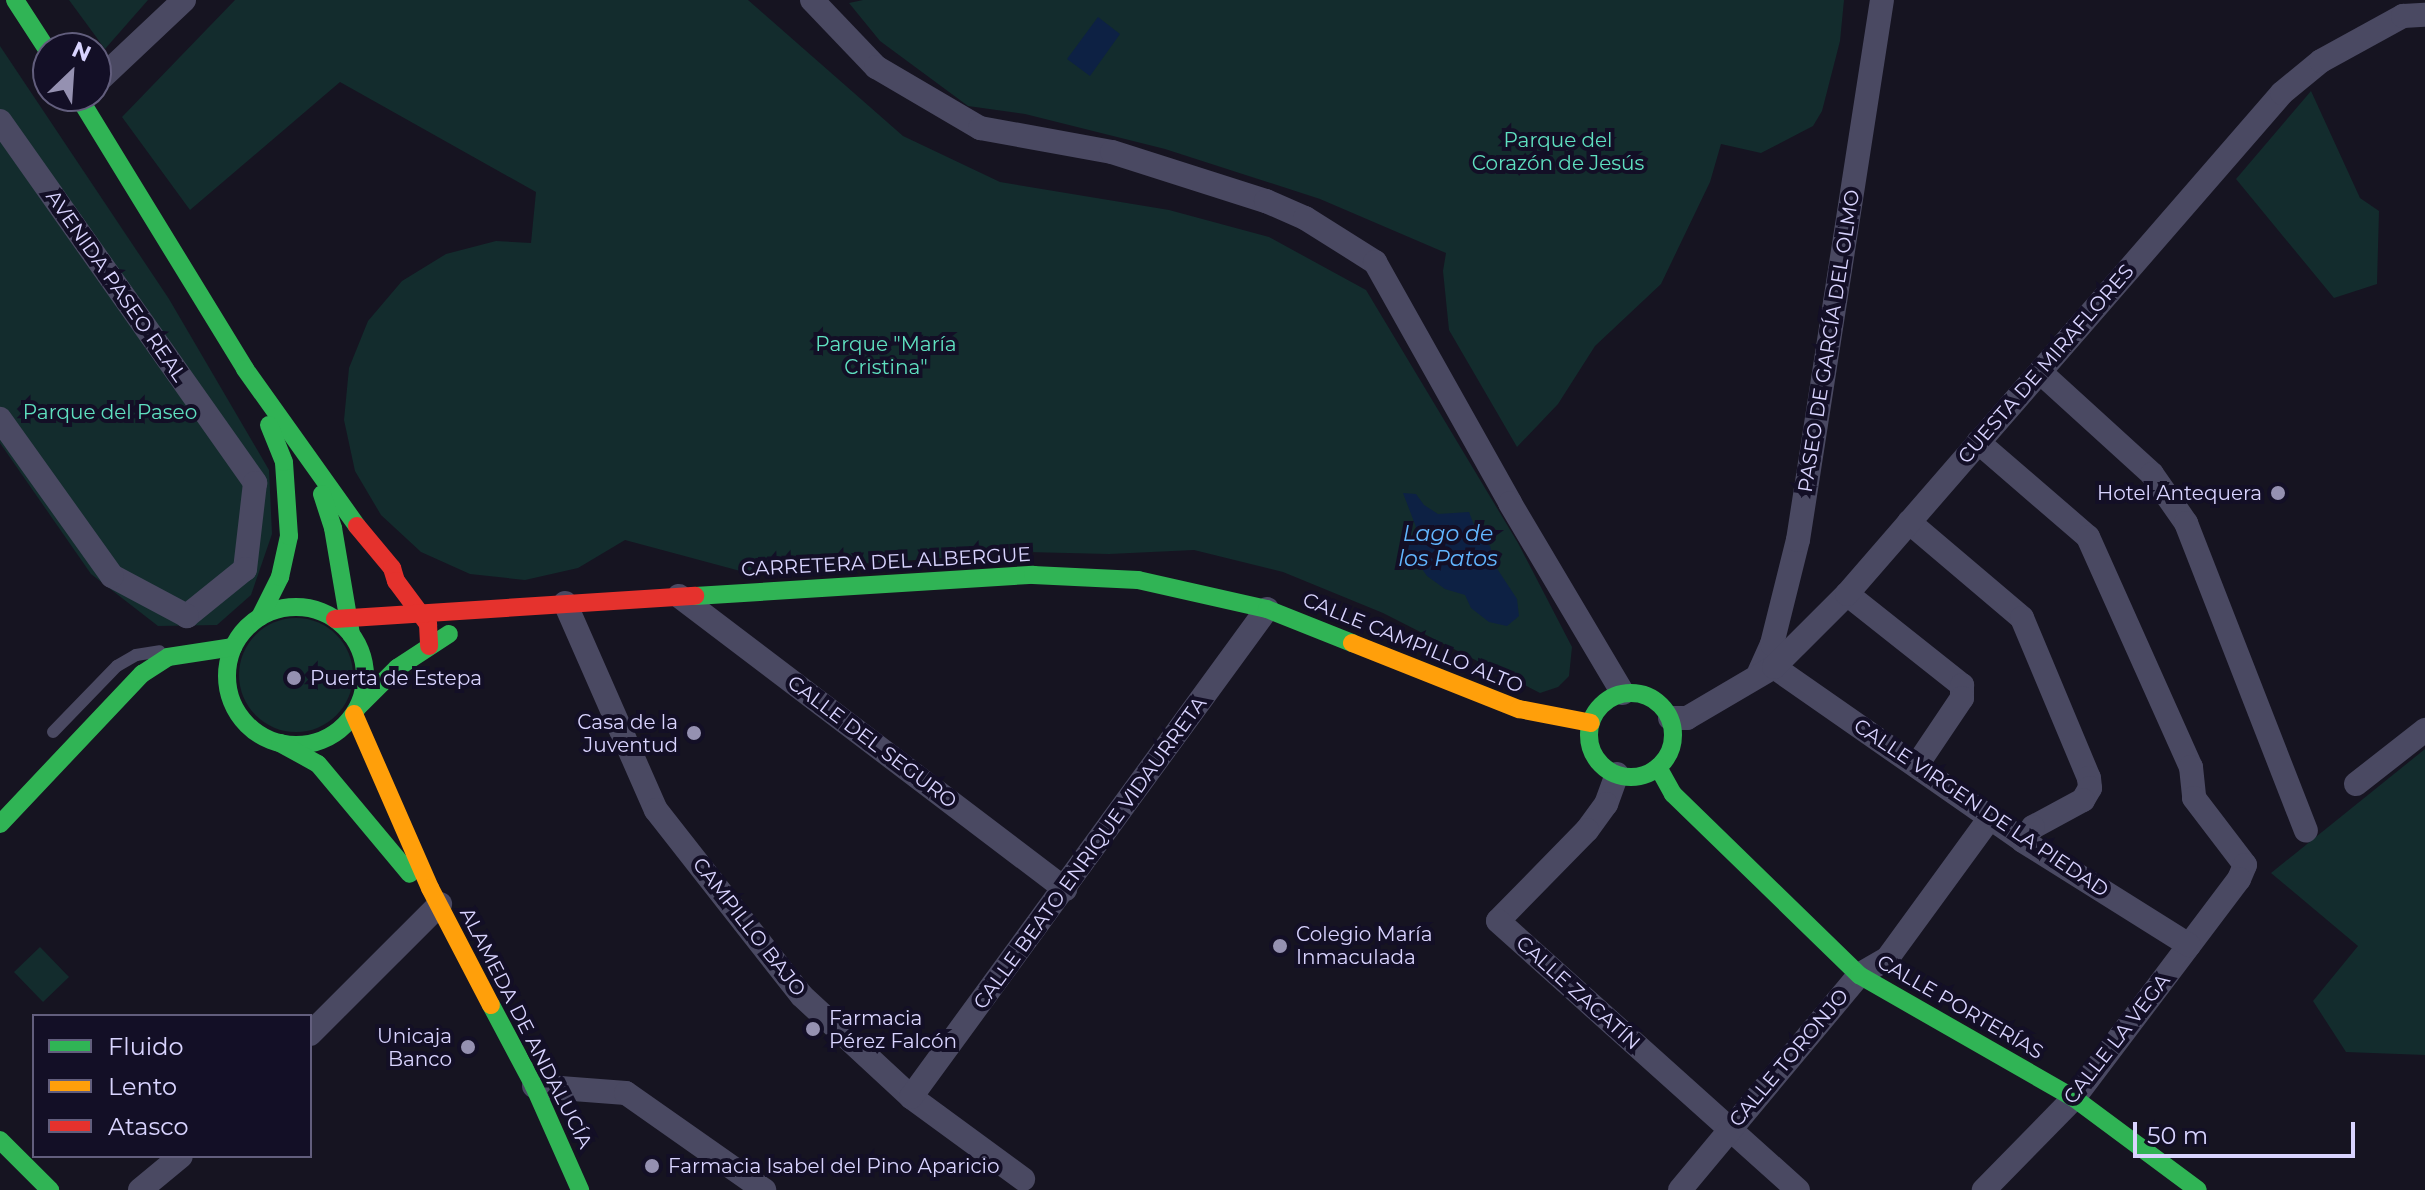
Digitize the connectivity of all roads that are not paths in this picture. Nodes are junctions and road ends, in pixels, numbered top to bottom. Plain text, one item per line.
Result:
1 (15, 0) edge
2 (184, 0) edge
3 (812, 0) edge
4 (1882, 0) edge
5 (2425, 15) edge
6 (36, 32) edge
7 (112, 68) edge
8 (95, 112) edge
9 (0, 121) edge
10 (245, 369) junction
11 (2040, 372) junction
12 (0, 419) edge
13 (1978, 442) junction
14 (298, 447) junction
15 (1909, 522) junction
16 (335, 535) junction
17 (286, 551) junction
18 (392, 568) junction
19 (426, 587) dead end
20 (444, 594) dead end
21 (1847, 594) junction
22 (679, 596) junction
23 (565, 603) junction
24 (505, 607) junction
25 (1267, 609) junction
26 (421, 613) junction
27 (260, 617) junction
28 (344, 624) junction
29 (429, 646) junction
30 (233, 647) junction
31 (191, 652) junction
32 (1765, 672) junction
33 (1623, 693) junction
34 (356, 710) junction
35 (1670, 718) junction
36 (1591, 723) junction
37 (2425, 730) edge
38 (53, 732) dead end
39 (279, 743) junction
40 (1917, 765) junction
41 (1658, 767) junction
42 (1617, 774) junction
43 (2356, 784) dead end
44 (1990, 818) junction
45 (1, 821) edge
46 (2306, 830) dead end
47 (2023, 841) junction
48 (1065, 889) junction
49 (435, 896) junction
50 (2189, 945) junction
51 (1859, 975) junction
52 (312, 1032) edge
53 (534, 1086) junction
54 (911, 1097) junction
55 (2074, 1098) junction
56 (1730, 1129) junction
57 (0, 1140) edge
58 (179, 1158) edge
59 (1023, 1179) dead end
60 (50, 1190) edge
61 (140, 1190) edge
62 (580, 1190) edge
63 (764, 1190) edge
64 (1680, 1190) edge
65 (1798, 1190) edge
66 (1984, 1190) edge
67 (2198, 1190) edge

1 - 6 street
2 - 7 street
3 - 33 street
4 - 32 street, PASEO DE GARCÍA DEL OLMO
5 - 11 street, CUESTA DE MIRAFLORES
8 - 10 street
9 - 12 street, AVENIDA PASEO REAL
10 - 14 street
10 - 17 street
11 - 13 street, CUESTA DE MIRAFLORES
11 - 46 street
13 - 15 street, CUESTA DE MIRAFLORES
13 - 50 street, CALLE LA VEGA
14 - 16 street
14 - 18 street
15 - 21 street, CUESTA DE MIRAFLORES
15 - 47 street
16 - 17 street
16 - 28 street
17 - 27 street
18 - 19 street
18 - 26 street
20 - 24 street, CARRETERA DEL ALBERGUE
21 - 32 street, CUESTA DE MIRAFLORES
21 - 40 street
22 - 23 street, CARRETERA DEL ALBERGUE
22 - 25 street, CARRETERA DEL ALBERGUE
22 - 48 street, CALLE DEL SEGURO
23 - 24 street, CARRETERA DEL ALBERGUE
23 - 54 street, CAMPILLO BAJO
24 - 26 street, CARRETERA DEL ALBERGUE
24 - 29 street, CARRETERA DEL ALBERGUE
25 - 36 street, CALLE CAMPILLO ALTO
25 - 48 street, CALLE BEATO ENRIQUE VIDAURRETA
26 - 28 street, CARRETERA DEL ALBERGUE
26 - 29 street
27 - 28 street
27 - 30 street
28 - 34 street
29 - 34 street, CARRETERA DEL ALBERGUE
30 - 31 street
30 - 39 street
31 - 38 lane
31 - 45 street
32 - 35 street, CUESTA DE MIRAFLORES
32 - 40 street, CALLE VIRGEN DE LA PIEDAD
33 - 35 street
33 - 36 street
34 - 39 street
34 - 49 street, ALAMEDA DE ANDALUCÍA
35 - 41 street
36 - 42 street
37 - 43 street
39 - 49 street, ALAMEDA DE ANDALUCÍA
40 - 44 street, CALLE VIRGEN DE LA PIEDAD
41 - 42 street
41 - 51 street, CALLE PORTERÍAS
42 - 56 street, CALLE ZACATÍN
44 - 47 street, CALLE VIRGEN DE LA PIEDAD
44 - 51 street, CALLE TORONJO
47 - 50 street, CALLE VIRGEN DE LA PIEDAD
48 - 54 street, CALLE BEATO ENRIQUE VIDAURRETA
49 - 52 street
49 - 53 street, ALAMEDA DE ANDALUCÍA
50 - 55 street, CALLE LA VEGA
51 - 55 street, CALLE PORTERÍAS
51 - 56 street, CALLE TORONJO
53 - 62 street, ALAMEDA DE ANDALUCÍA
53 - 63 street
54 - 59 street, CAMPILLO BAJO
55 - 66 street, CALLE LA VEGA
55 - 67 street, CALLE PORTERÍAS
56 - 64 street, CALLE TORONJO
56 - 65 street
57 - 60 street
58 - 61 street

